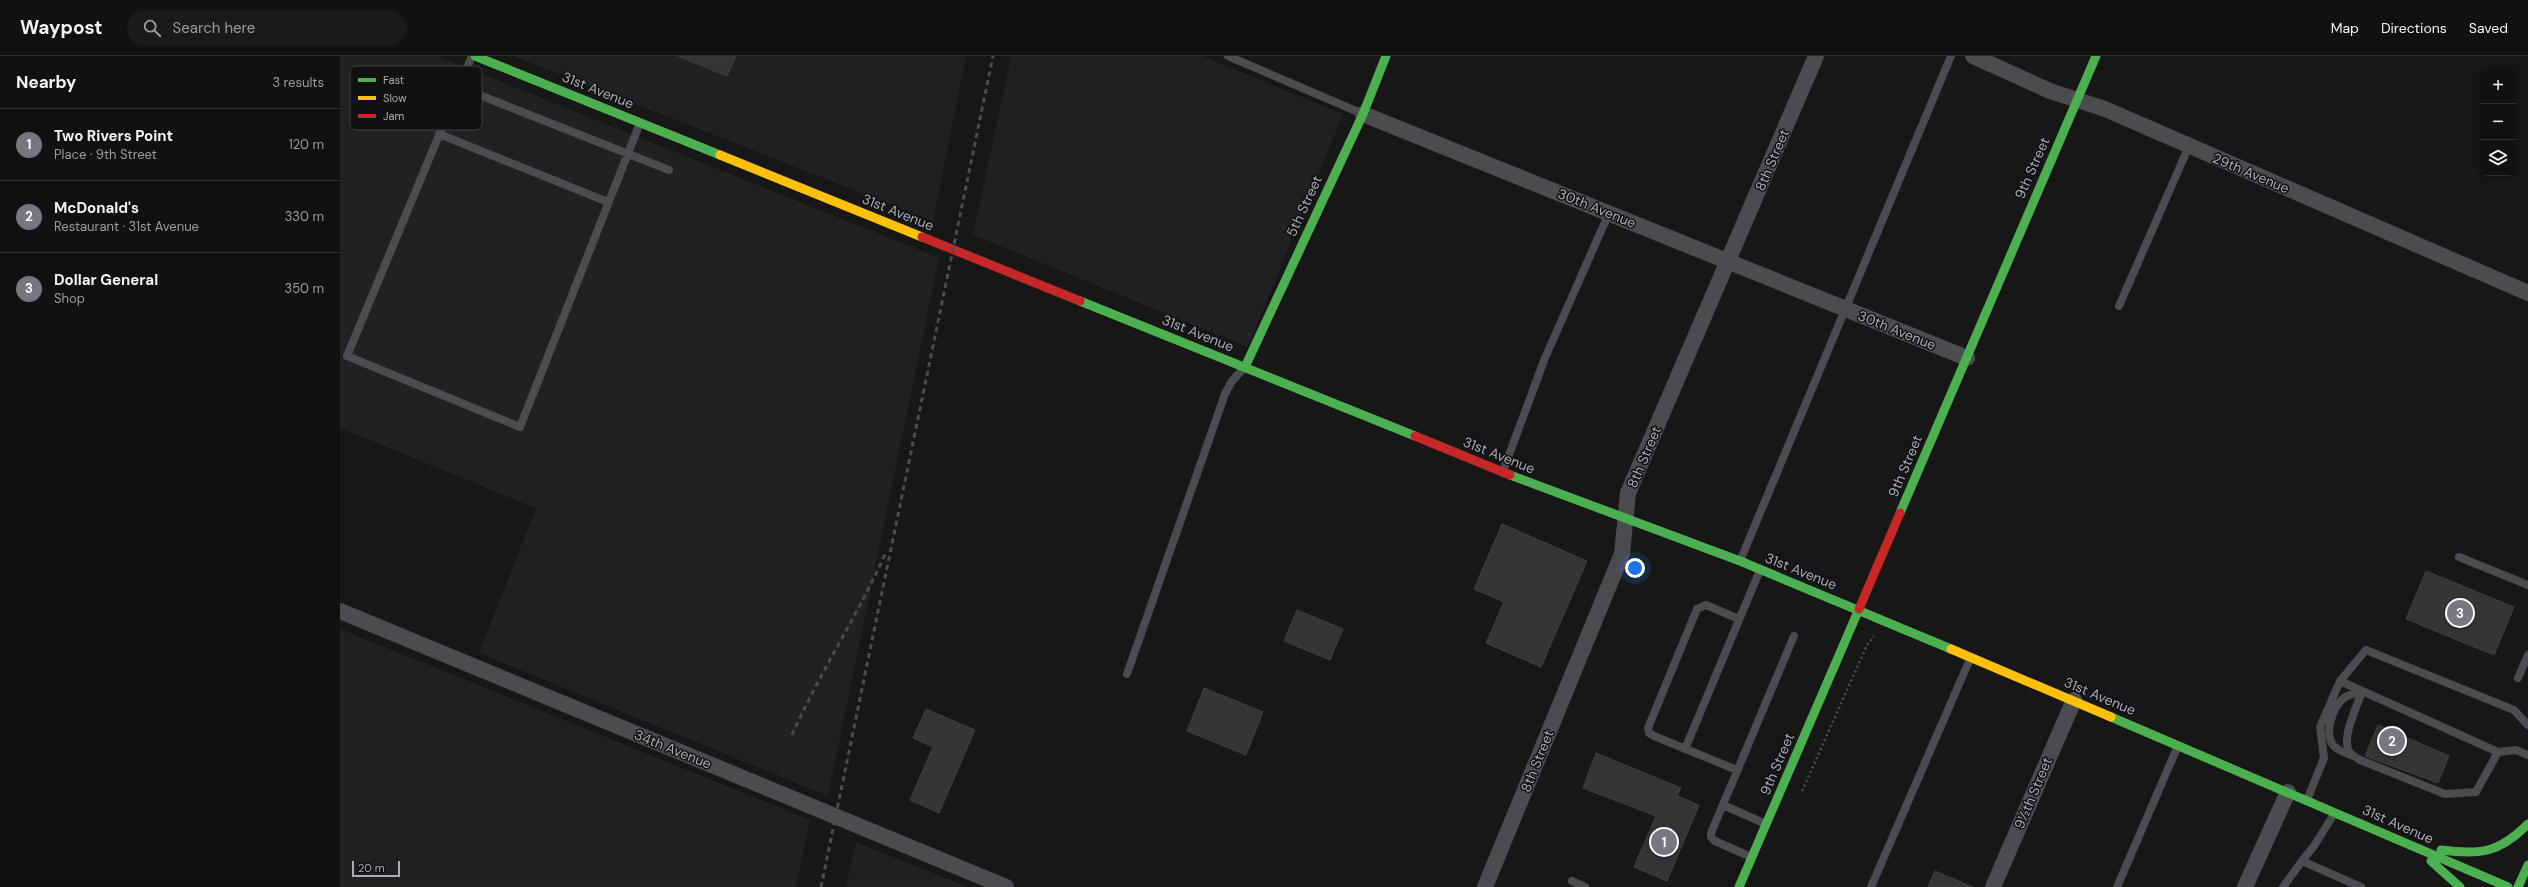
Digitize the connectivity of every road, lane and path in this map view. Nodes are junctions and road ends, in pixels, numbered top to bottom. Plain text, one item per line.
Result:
1 (472, 56) edge
2 (475, 56) edge
3 (1228, 56) edge
4 (1386, 56) edge
5 (1816, 56) edge
6 (1951, 56) edge
7 (1973, 56) edge
8 (2096, 56) edge
9 (468, 66) edge
10 (482, 96) edge
11 (2077, 101) junction
12 (1363, 114) junction
13 (640, 122) junction
14 (441, 130) edge
15 (439, 134) junction
16 (2189, 146) junction
17 (628, 154) junction
18 (669, 170) dead end
19 (608, 202) junction
20 (1609, 213) junction
21 (1729, 262) junction
22 (2528, 293) edge
23 (2119, 306) dead end
24 (1847, 310) junction
25 (1967, 358) junction
26 (1245, 367) junction
27 (1503, 472) junction
28 (1626, 518) junction
29 (2459, 557) dead end
30 (1740, 561) junction
31 (1760, 570) junction
32 (2528, 585) edge
33 (1859, 610) junction
34 (340, 611) edge
35 (1739, 619) junction
36 (1794, 636) dead end
37 (2528, 655) edge
38 (1970, 659) junction
39 (1128, 674) dead end
40 (2518, 678) dead end
41 (2340, 681) junction
42 (2362, 692) junction
43 (2074, 700) junction
44 (2528, 725) edge
45 (2178, 745) junction
46 (1685, 749) junction
47 (2498, 752) junction
48 (2527, 752) edge
49 (2360, 760) junction
50 (1737, 770) junction
51 (2288, 792) junction
52 (2307, 800) junction
53 (1723, 805) junction
54 (2335, 812) junction
55 (1766, 824) junction
56 (2528, 824) edge
57 (2414, 846) junction
58 (1752, 857) junction
59 (2302, 861) junction
60 (2528, 865) edge
61 (1572, 882) dead end
62 (1006, 887) edge
63 (1485, 887) edge
64 (1585, 887) edge
65 (1739, 887) edge
66 (1871, 887) edge
67 (1993, 887) edge
68 (2117, 887) edge
69 (2245, 887) edge
70 (2283, 887) edge
71 (2361, 887) edge
72 (2460, 887) edge
73 (2508, 887) edge
74 (2518, 887) edge

1 - 9 lane
2 - 13 street, 31st Avenue
3 - 12 lane, 30th Avenue
4 - 12 street, 5th Street
5 - 21 street, 8th Street
6 - 24 lane
7 - 11 street, 29th Avenue
8 - 11 street, 9th Street
10 - 17 lane
11 - 16 street, 29th Avenue
11 - 25 street, 9th Street
12 - 20 street, 30th Avenue
12 - 26 street, 5th Street
13 - 17 lane
13 - 26 street, 31st Avenue
14 - 15 lane
15 - 19 lane
15 - 19 lane
16 - 22 street, 29th Avenue
16 - 23 lane
17 - 18 lane
17 - 19 lane
20 - 21 street, 30th Avenue
20 - 27 lane
21 - 24 street, 30th Avenue
21 - 28 street, 8th Street
24 - 25 street, 30th Avenue
24 - 30 lane
25 - 33 street, 9th Street
26 - 27 street, 31st Avenue
26 - 39 lane
27 - 28 street, 31st Avenue
28 - 30 street, 31st Avenue
28 - 63 street, 8th Street
29 - 32 lane
30 - 31 street, 31st Avenue
31 - 33 street, 31st Avenue
31 - 35 lane
33 - 38 street, 31st Avenue
33 - 55 street, 9th Street
34 - 62 street, 34th Avenue
35 - 46 lane
35 - 46 lane
36 - 50 lane
37 - 40 lane
38 - 43 street, 31st Avenue
38 - 66 lane
41 - 42 lane
41 - 44 lane
41 - 52 lane
42 - 47 lane
42 - 49 lane
42 - 49 lane
43 - 45 street, 31st Avenue
43 - 67 street, 9½th Street
45 - 51 street, 31st Avenue
45 - 68 lane
46 - 50 lane
47 - 48 lane
47 - 49 lane
50 - 53 lane
51 - 52 street, 31st Avenue
51 - 69 street
52 - 54 street, 31st Avenue
53 - 55 lane
53 - 58 lane
54 - 57 street, 31st Avenue
54 - 59 lane
55 - 58 street, 9th Street
56 - 57 street
57 - 72 street
57 - 73 street, 31st Avenue
58 - 65 street, 9th Street
59 - 70 lane
59 - 71 lane
60 - 74 street
61 - 64 lane

